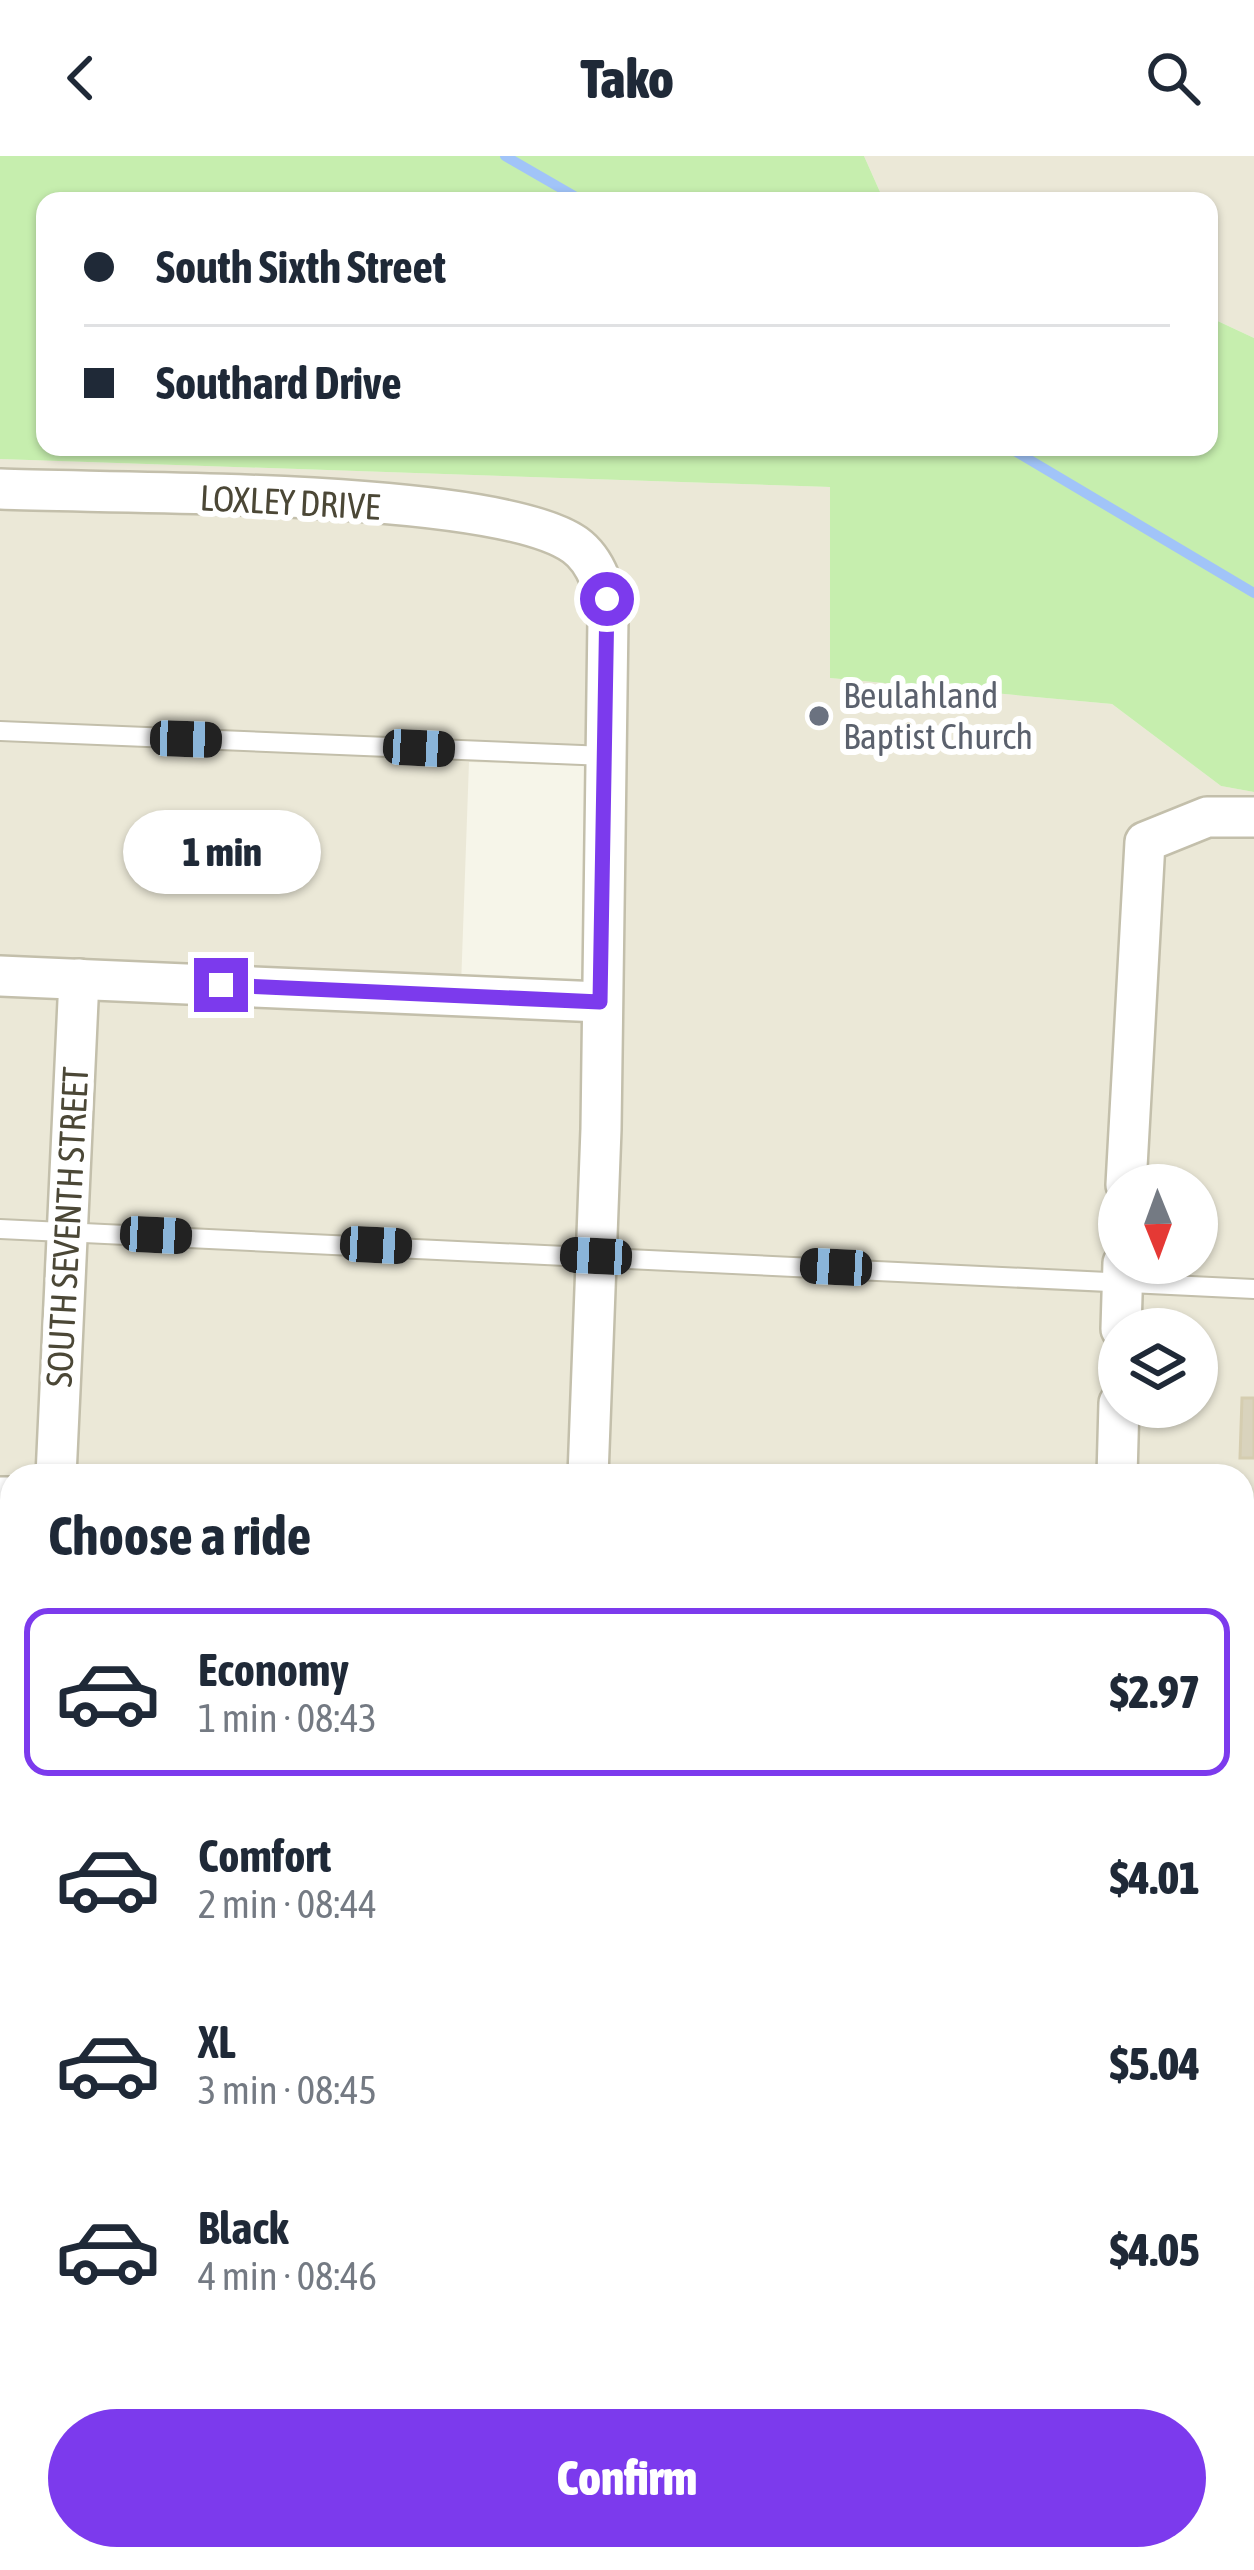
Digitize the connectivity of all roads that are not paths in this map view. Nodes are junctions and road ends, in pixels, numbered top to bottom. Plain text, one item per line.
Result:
1 (0, 489) edge
2 (0, 731) edge
3 (606, 756) junction
4 (1254, 817) edge
5 (0, 976) edge
6 (79, 979) junction
7 (600, 1002) junction
8 (1127, 1164) edge
9 (0, 1228) edge
10 (68, 1231) junction
11 (596, 1256) junction
12 (1098, 1271) edge
13 (1215, 1284) edge
14 (1254, 1289) edge
15 (1118, 1428) edge
16 (57, 1464) edge
17 (588, 1464) edge
18 (1117, 1464) edge

1 - 3 street, LOXLEY DRIVE
2 - 3 lane
3 - 7 street
4 - 8 street
5 - 6 street
6 - 7 street
6 - 10 street, SOUTH SEVENTH STREET
7 - 11 street
9 - 10 lane
10 - 11 lane
10 - 16 street, SOUTH SEVENTH STREET
11 - 12 lane
11 - 17 street
13 - 14 lane
15 - 18 street

